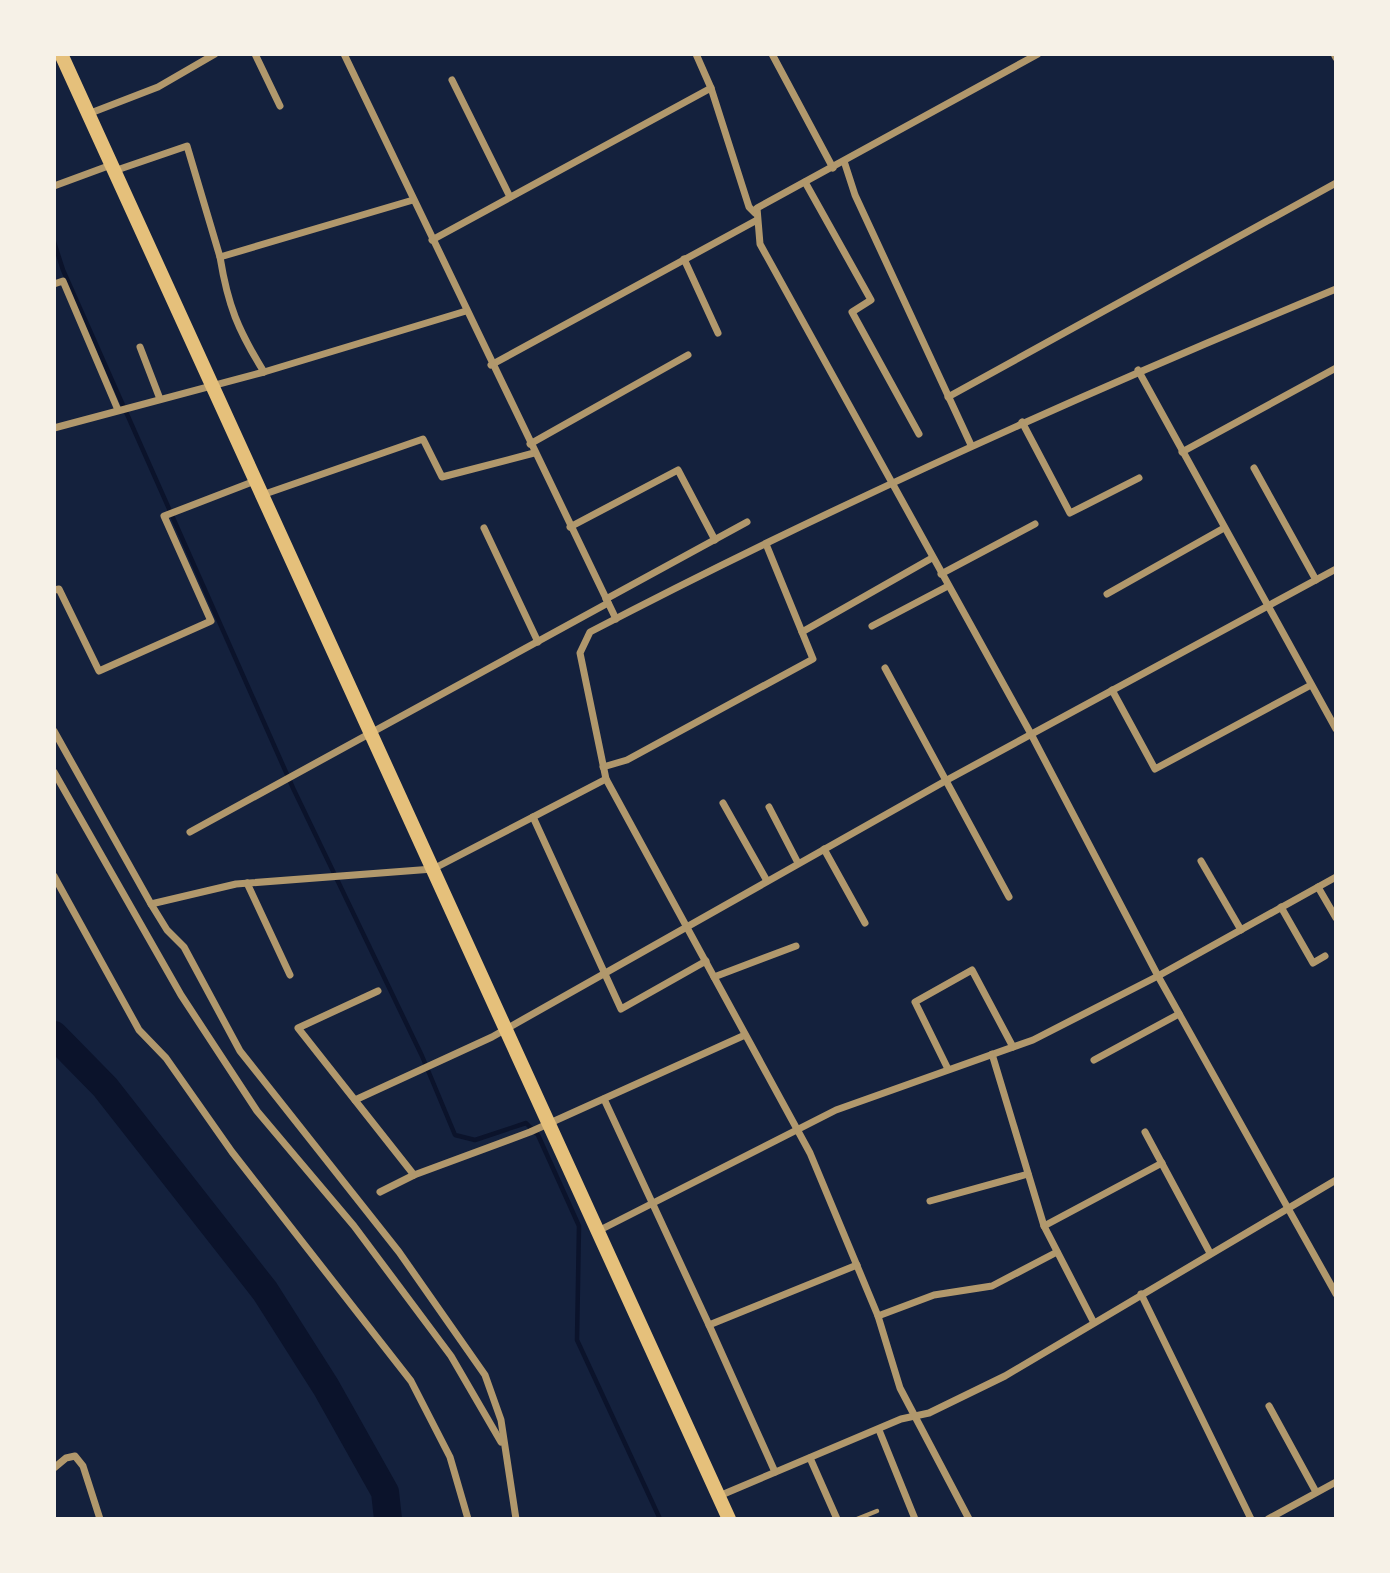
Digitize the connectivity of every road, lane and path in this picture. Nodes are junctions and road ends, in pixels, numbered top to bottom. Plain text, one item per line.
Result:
1 (61, 54) edge
2 (215, 54) edge
3 (255, 54) edge
4 (344, 54) edge
5 (696, 54) edge
6 (772, 54) edge
7 (1038, 54) edge
8 (452, 80) dead end
9 (711, 88) junction
10 (280, 106) dead end
11 (88, 114) junction
12 (844, 161) junction
13 (833, 167) junction
14 (113, 168) junction
15 (805, 182) junction
16 (1336, 183) edge
17 (54, 186) edge
18 (510, 197) junction
19 (413, 200) junction
20 (756, 216) junction
21 (432, 240) junction
22 (220, 257) junction
23 (684, 259) junction
24 (54, 284) edge
25 (1336, 289) edge
26 (466, 310) junction
27 (718, 333) dead end
28 (140, 347) dead end
29 (688, 355) dead end
30 (491, 365) junction
31 (1336, 368) edge
32 (1138, 370) junction
33 (264, 372) junction
34 (212, 384) junction
35 (948, 397) junction
36 (160, 399) junction
37 (118, 410) junction
38 (1022, 422) junction
39 (54, 428) edge
40 (919, 433) dead end
41 (530, 444) junction
42 (971, 445) junction
43 (1182, 452) junction
44 (534, 453) junction
45 (1254, 468) dead end
46 (1139, 478) dead end
47 (890, 482) junction
48 (259, 488) junction
49 (747, 522) dead end
50 (1035, 524) dead end
51 (570, 527) junction
52 (484, 528) dead end
53 (1224, 528) junction
54 (715, 540) junction
55 (766, 544) junction
56 (932, 558) junction
57 (1336, 569) edge
58 (941, 574) junction
59 (1316, 580) junction
60 (948, 586) junction
61 (54, 590) edge
62 (1107, 594) dead end
63 (607, 601) junction
64 (1267, 607) junction
65 (615, 619) junction
66 (872, 626) dead end
67 (802, 632) junction
68 (538, 642) junction
69 (885, 668) dead end
70 (1311, 685) junction
71 (1112, 690) junction
72 (1336, 729) edge
73 (54, 731) edge
74 (373, 734) junction
75 (1031, 734) junction
76 (603, 767) junction
77 (54, 772) edge
78 (606, 779) junction
79 (947, 780) junction
80 (723, 803) dead end
81 (769, 807) dead end
82 (533, 817) junction
83 (190, 832) dead end
84 (824, 849) junction
85 (1201, 861) dead end
86 (798, 863) junction
87 (433, 869) junction
88 (54, 876) edge
89 (1336, 877) edge
90 (767, 881) junction
91 (247, 883) junction
92 (1318, 887) junction
93 (1009, 897) dead end
94 (152, 904) junction
95 (1281, 907) junction
96 (1336, 918) edge
97 (865, 923) dead end
98 (686, 926) junction
99 (1241, 930) junction
100 (796, 946) dead end
101 (1325, 956) dead end
102 (706, 961) junction
103 (603, 971) junction
104 (290, 975) dead end
105 (1158, 976) junction
106 (714, 977) junction
107 (378, 991) dead end
108 (1179, 1014) junction
109 (505, 1027) junction
110 (745, 1035) junction
111 (1013, 1047) junction
112 (992, 1054) junction
113 (1094, 1060) dead end
114 (948, 1069) junction
115 (604, 1099) junction
116 (355, 1100) junction
117 (549, 1124) junction
118 (797, 1128) junction
119 (1145, 1132) dead end
120 (1161, 1163) junction
121 (1028, 1174) junction
122 (414, 1175) junction
123 (1336, 1180) edge
124 (380, 1192) dead end
125 (930, 1201) dead end
126 (654, 1203) junction
127 (1289, 1206) junction
128 (1044, 1226) junction
129 (598, 1231) junction
130 (1057, 1252) junction
131 (1210, 1253) junction
132 (857, 1265) junction
133 (1141, 1294) junction
134 (1336, 1294) edge
135 (878, 1316) junction
136 (1093, 1321) junction
137 (709, 1325) junction
138 (1269, 1406) dead end
139 (913, 1416) junction
140 (879, 1430) junction
141 (503, 1446) junction
142 (810, 1458) junction
143 (54, 1468) edge
144 (775, 1472) junction
145 (1336, 1482) edge
146 (1316, 1492) junction
147 (719, 1496) junction
148 (877, 1511) dead end
149 (100, 1519) edge
150 (468, 1519) edge
151 (516, 1519) edge
152 (729, 1519) edge
153 (837, 1519) edge
154 (857, 1519) edge
155 (915, 1519) edge
156 (969, 1519) edge
157 (1251, 1519) edge
158 (1268, 1519) edge

1 - 11 main road
2 - 11 street
3 - 10 street
4 - 19 street
5 - 9 street
6 - 13 street
7 - 12 street
8 - 18 street
9 - 18 street
9 - 20 street
11 - 14 main road
12 - 13 street
12 - 35 street
13 - 15 street
14 - 17 street
14 - 22 street
14 - 34 main road
15 - 20 street
15 - 40 street
16 - 35 street
18 - 21 street
19 - 21 street
19 - 22 street
20 - 23 street
20 - 47 street
21 - 26 street
22 - 33 street
23 - 27 street
23 - 30 street
24 - 37 street
25 - 32 street
26 - 30 street
26 - 33 street
28 - 36 street
29 - 41 street
30 - 41 street
31 - 43 street
32 - 38 street
32 - 43 street
33 - 34 street
34 - 36 street
34 - 48 main road
35 - 42 street
36 - 37 street
37 - 39 street
38 - 42 street
38 - 46 street
41 - 44 street
42 - 47 street
43 - 53 street
44 - 48 street
44 - 51 street
45 - 59 street
47 - 55 street
47 - 56 street
48 - 61 street
48 - 74 main road
49 - 54 street
50 - 58 street
51 - 54 street
51 - 63 street
52 - 68 street
53 - 62 street
53 - 64 street
54 - 63 street
55 - 65 street
55 - 67 street
56 - 58 street
56 - 67 street
57 - 59 street
58 - 60 street
59 - 64 street
60 - 66 street
60 - 75 street
63 - 65 street
63 - 68 street
64 - 70 street
64 - 71 street
65 - 76 street
67 - 76 street
68 - 74 street
69 - 79 street
70 - 71 street
70 - 72 street
71 - 75 street
73 - 94 street
74 - 83 street
74 - 87 main road
75 - 79 street
75 - 105 street
76 - 78 street
77 - 141 street
78 - 82 street
78 - 98 street
79 - 84 street
79 - 93 street
80 - 90 street
81 - 86 street
82 - 87 street
82 - 103 street
84 - 86 street
84 - 97 street
85 - 99 street
86 - 90 street
87 - 91 street
87 - 109 main road
88 - 150 street
89 - 92 street
90 - 98 street
91 - 94 street
91 - 104 street
92 - 95 street
92 - 96 street
94 - 141 street
95 - 99 street
95 - 101 street
98 - 102 street
98 - 103 street
99 - 105 street
100 - 106 street
102 - 103 street
102 - 106 street
103 - 109 street
105 - 108 street
105 - 111 street
106 - 110 street
107 - 116 street
108 - 113 street
108 - 127 street
109 - 116 street
109 - 117 main road
110 - 115 street
110 - 118 street
111 - 112 street
111 - 114 street
112 - 114 street
112 - 121 street
114 - 118 street
115 - 117 street
115 - 126 street
116 - 122 street
117 - 122 street
117 - 129 main road
118 - 126 street
118 - 132 street
119 - 120 street
120 - 128 street
120 - 131 street
121 - 125 street
121 - 128 street
122 - 124 street
123 - 127 street
126 - 129 street
126 - 137 street
127 - 131 street
127 - 134 street
128 - 130 street
129 - 147 main road
130 - 135 street
130 - 136 street
131 - 133 street
132 - 135 street
132 - 137 street
133 - 136 street
133 - 157 street
135 - 139 street
136 - 139 street
137 - 144 street
138 - 146 street
139 - 140 street
139 - 156 street
140 - 142 street
140 - 155 street
141 - 151 street
142 - 144 street
142 - 153 street
143 - 149 street
144 - 147 street
145 - 146 street
146 - 158 street
147 - 152 main road
148 - 154 lane

